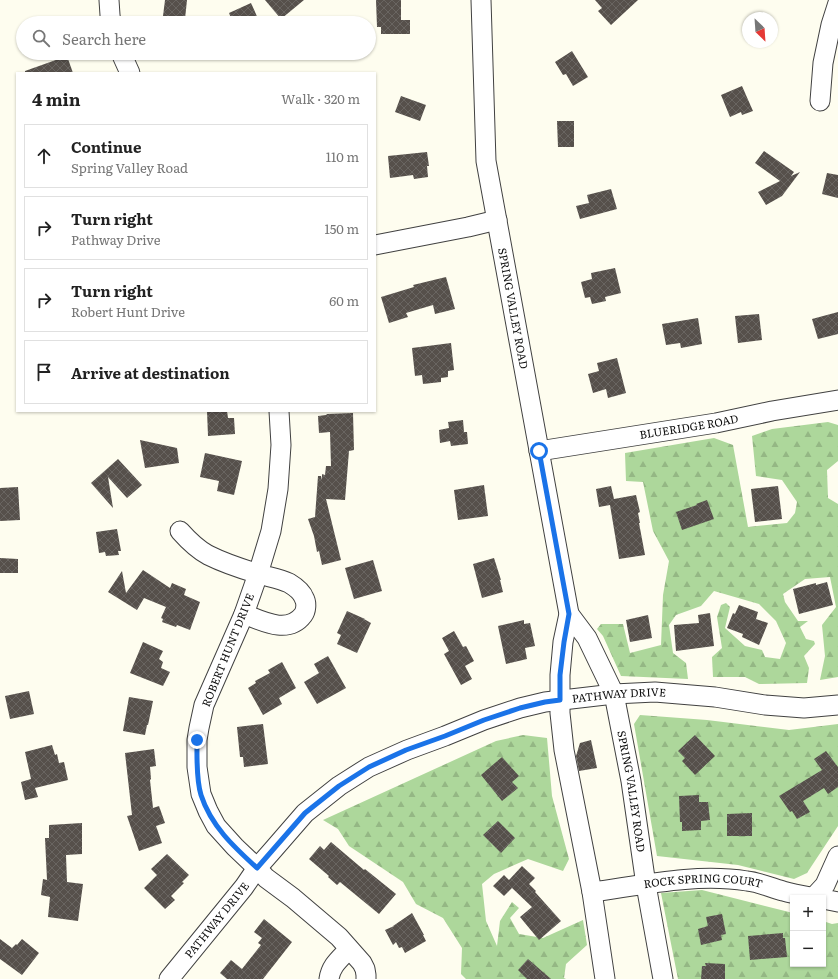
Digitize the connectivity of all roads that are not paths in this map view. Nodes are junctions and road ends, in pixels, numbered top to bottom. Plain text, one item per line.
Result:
1 (109, 0) edge
2 (481, 0) edge
3 (838, 3) edge
4 (110, 16) edge
5 (124, 60) edge
6 (130, 72) edge
7 (820, 100) dead end
8 (497, 220) junction
9 (376, 245) edge
10 (838, 400) edge
11 (280, 412) edge
12 (539, 451) junction
13 (180, 531) dead end
14 (258, 574) junction
15 (244, 614) junction
16 (569, 614) junction
17 (614, 694) junction
18 (560, 700) junction
19 (838, 705) edge
20 (838, 856) edge
21 (257, 868) junction
22 (646, 885) junction
23 (592, 892) junction
24 (799, 895) edge
25 (817, 895) edge
26 (826, 900) edge
27 (838, 902) edge
28 (349, 949) junction
29 (169, 979) edge
30 (329, 979) edge
31 (366, 979) edge
32 (605, 979) edge
33 (663, 979) edge

1 - 4 street
2 - 8 street, SPRING VALLEY ROAD
3 - 7 street
5 - 6 street
8 - 9 street
8 - 12 street, SPRING VALLEY ROAD
10 - 12 street, BLUERIDGE ROAD
11 - 14 street, ROBERT HUNT DRIVE
12 - 16 street, SPRING VALLEY ROAD
13 - 14 street
14 - 15 street, ROBERT HUNT DRIVE
14 - 15 street
15 - 21 street, ROBERT HUNT DRIVE
16 - 17 street, SPRING VALLEY ROAD
16 - 18 street, SPRING VALLEY ROAD
17 - 18 street, PATHWAY DRIVE
17 - 19 street, PATHWAY DRIVE
17 - 22 street, SPRING VALLEY ROAD
18 - 21 street, PATHWAY DRIVE
18 - 23 street, SPRING VALLEY ROAD
20 - 25 street, ROCK SPRING COURT
21 - 28 street, ROBERT HUNT DRIVE
21 - 29 street, PATHWAY DRIVE
22 - 23 street, ROCK SPRING COURT
22 - 24 street, ROCK SPRING COURT
22 - 33 street, SPRING VALLEY ROAD
23 - 32 street, SPRING VALLEY ROAD
26 - 27 street
28 - 30 street
28 - 31 street, ROBERT HUNT DRIVE

